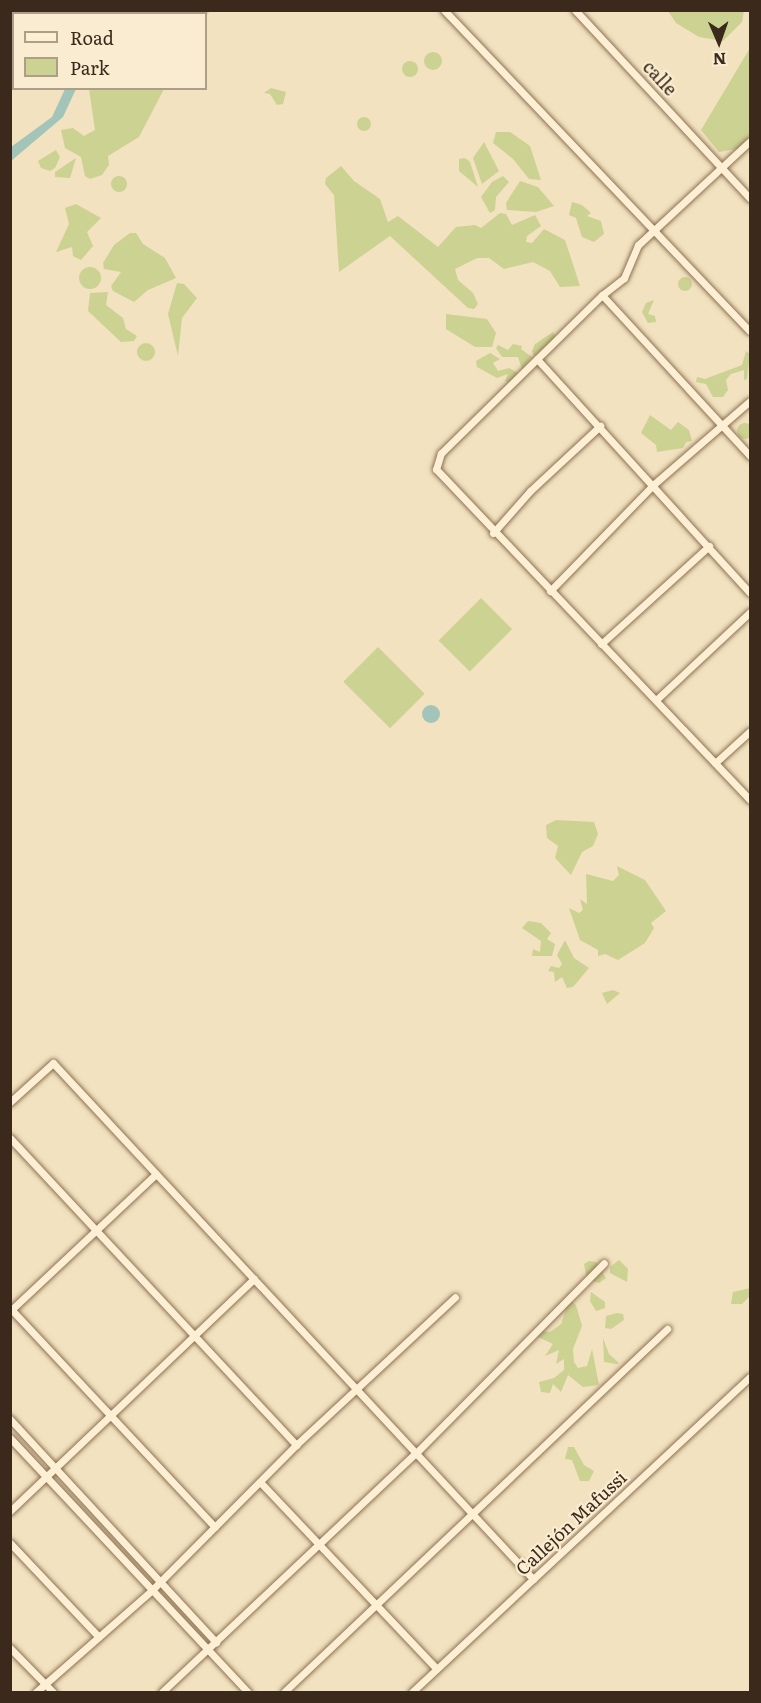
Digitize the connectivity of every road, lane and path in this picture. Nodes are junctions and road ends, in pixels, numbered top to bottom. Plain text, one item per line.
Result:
1 (444, 10) edge
2 (575, 10) edge
3 (750, 141) edge
4 (723, 167) junction
5 (750, 198) edge
6 (652, 232) junction
7 (602, 295) junction
8 (750, 331) edge
9 (537, 359) junction
10 (750, 401) edge
11 (600, 426) junction
12 (723, 427) junction
13 (750, 456) edge
14 (653, 484) junction
15 (493, 533) junction
16 (709, 546) junction
17 (550, 591) junction
18 (750, 593) edge
19 (750, 612) edge
20 (601, 645) junction
21 (656, 700) junction
22 (750, 731) edge
23 (715, 763) junction
24 (750, 800) edge
25 (10, 1102) edge
26 (10, 1138) edge
27 (156, 1174) junction
28 (96, 1229) junction
29 (604, 1263) dead end
30 (254, 1279) junction
31 (455, 1297) dead end
32 (11, 1310) edge
33 (667, 1329) dead end
34 (195, 1333) junction
35 (750, 1377) edge
36 (357, 1389) junction
37 (110, 1415) junction
38 (10, 1419) edge
39 (10, 1438) edge
40 (296, 1445) junction
41 (416, 1453) junction
42 (56, 1467) junction
43 (47, 1476) junction
44 (260, 1482) junction
45 (10, 1511) edge
46 (473, 1514) junction
47 (215, 1527) junction
48 (10, 1543) edge
49 (319, 1544) junction
50 (533, 1579) junction
51 (162, 1580) junction
52 (152, 1590) junction
53 (376, 1605) junction
54 (99, 1637) junction
55 (216, 1642) junction
56 (10, 1648) edge
57 (207, 1650) junction
58 (437, 1670) junction
59 (45, 1684) junction
60 (36, 1692) edge
61 (53, 1692) edge
62 (162, 1692) edge
63 (248, 1692) edge
64 (284, 1692) edge
65 (412, 1692) edge

1 - 6 street
2 - 4 street, calle
3 - 4 street
4 - 5 street, calle
4 - 6 street
6 - 7 street
6 - 8 street
7 - 9 street
7 - 12 street
9 - 11 street
9 - 15 street
10 - 12 street
11 - 14 street
11 - 15 street
12 - 13 street
12 - 14 street
14 - 16 street
14 - 17 street
15 - 17 street
16 - 18 street
16 - 20 street
17 - 20 street
19 - 21 street
20 - 21 street
21 - 23 street
22 - 23 street
23 - 24 street
25 - 27 street
26 - 28 street
27 - 28 street
27 - 30 street
28 - 32 street
28 - 34 street
29 - 41 street
30 - 34 street
30 - 36 street
31 - 36 street
32 - 37 street
33 - 46 street
34 - 37 street
34 - 40 street
35 - 50 street, Callejón Mafussi
36 - 40 street
36 - 41 street
37 - 42 street
37 - 47 street
38 - 42 street
39 - 43 street
40 - 44 street
41 - 46 street
41 - 49 street
42 - 43 street
42 - 51 street
43 - 45 street
43 - 52 street
44 - 47 street
44 - 49 street
46 - 50 street
46 - 53 street
47 - 51 street
48 - 54 street
49 - 53 street
49 - 55 street
50 - 58 street, Callejón Mafussi
51 - 52 street
51 - 55 street
52 - 54 street
52 - 57 street
53 - 58 street
53 - 64 street
54 - 59 street
55 - 57 street
56 - 59 street
57 - 62 street
57 - 63 street
58 - 65 street, Callejón Mafussi
59 - 60 street
59 - 61 street

